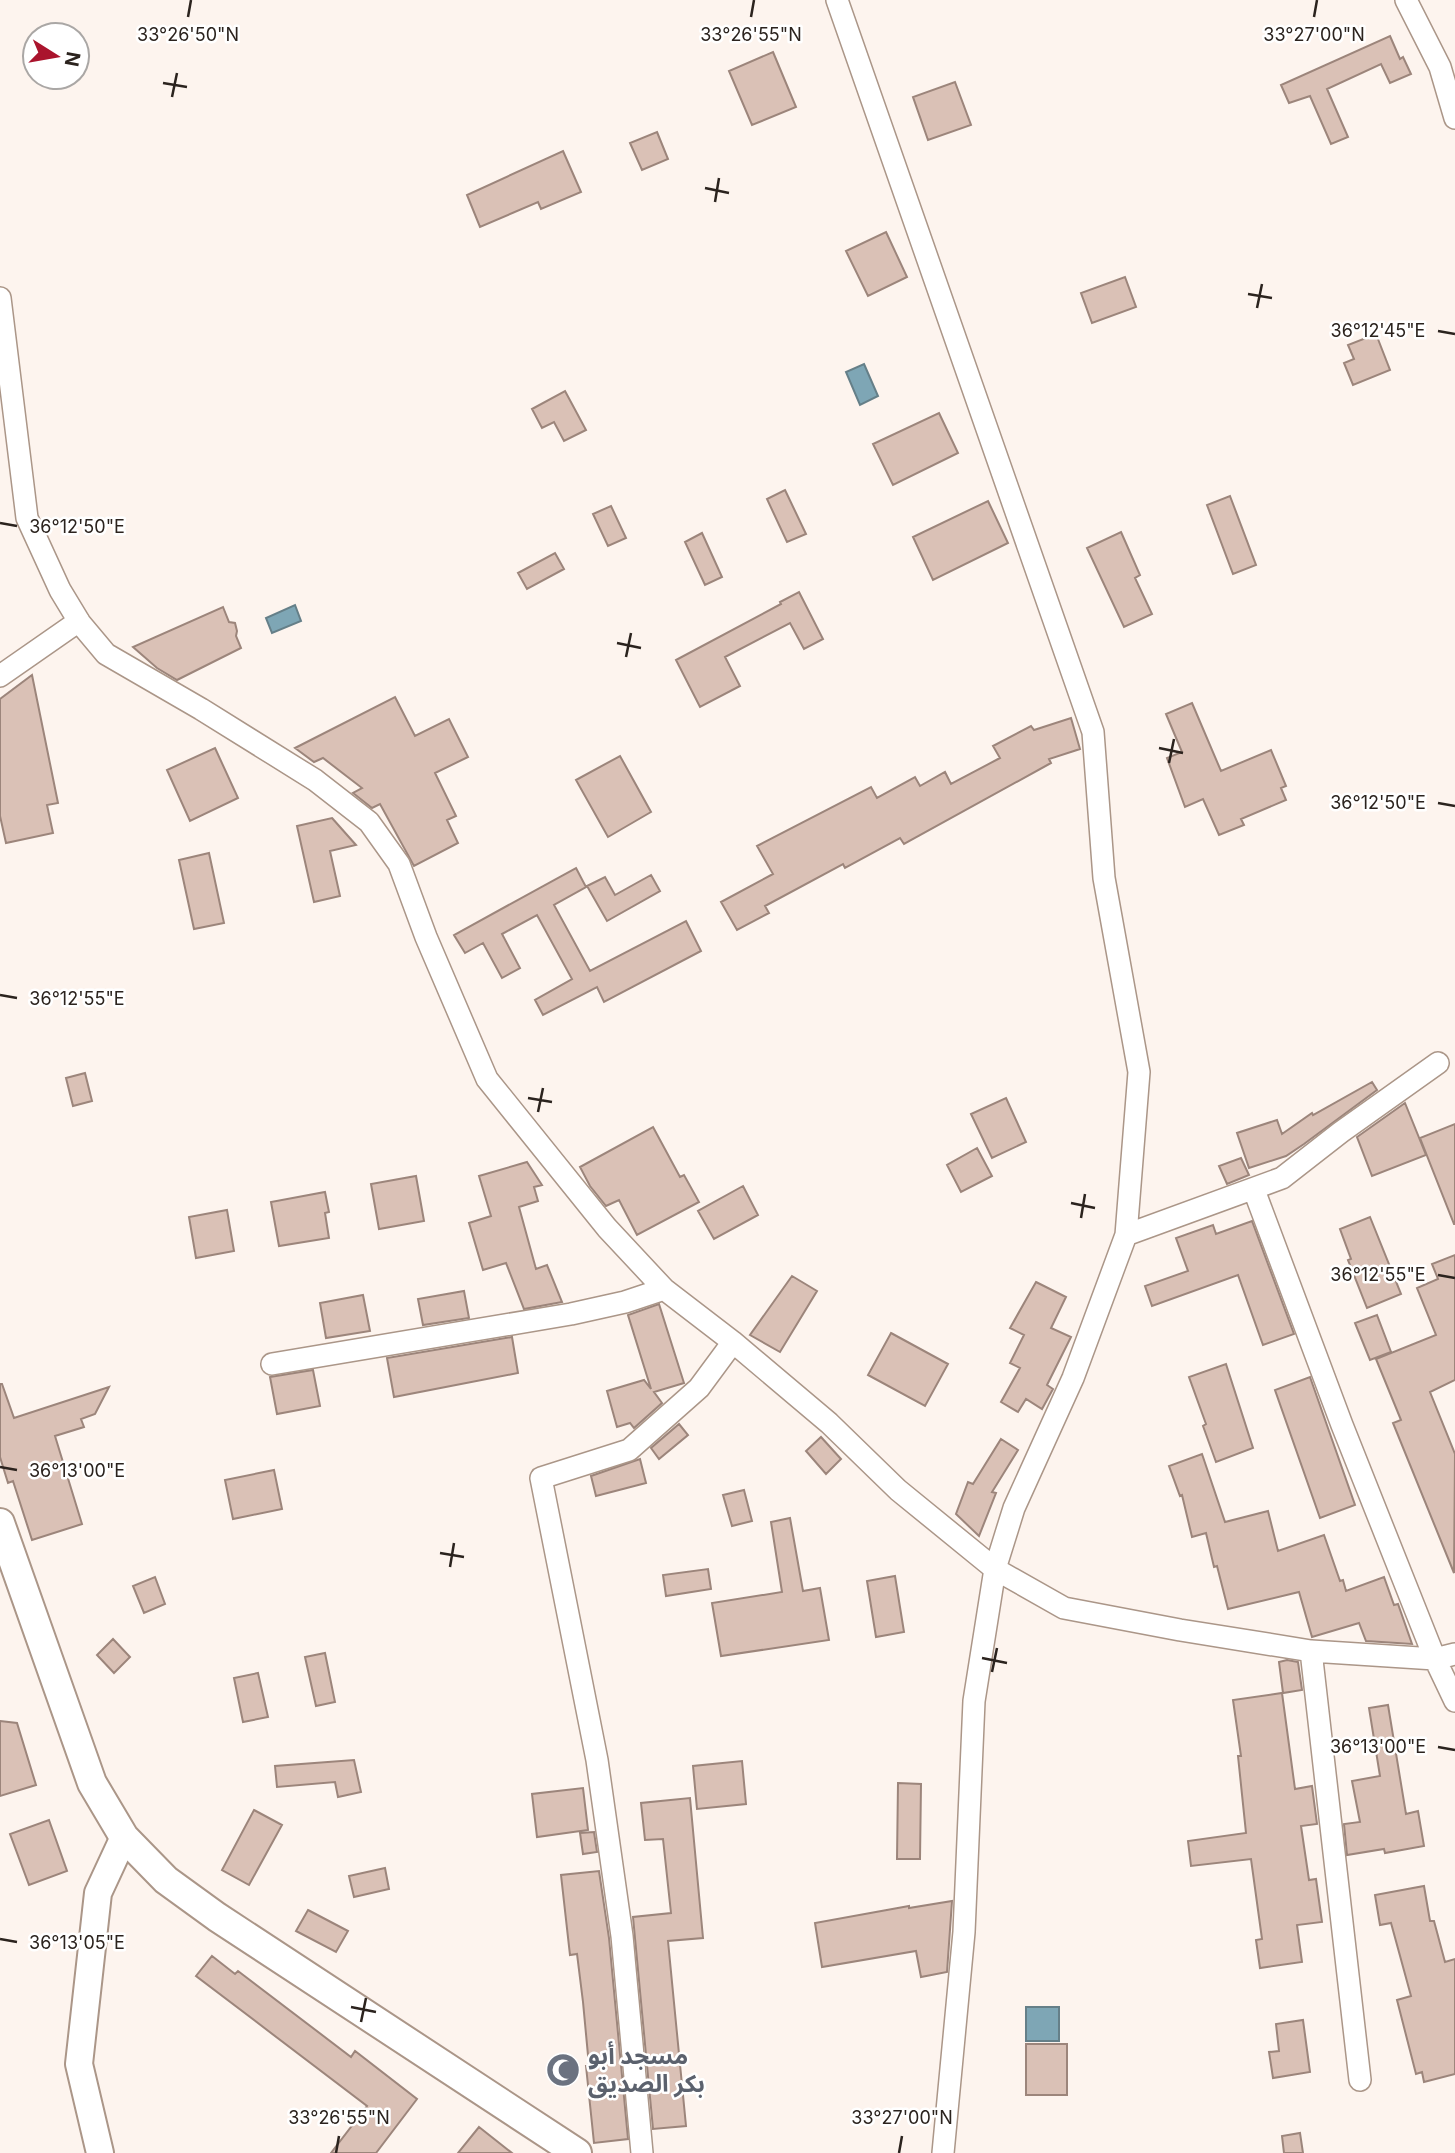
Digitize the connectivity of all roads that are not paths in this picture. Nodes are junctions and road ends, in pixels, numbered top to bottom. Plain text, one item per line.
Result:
1 (837, 0) edge
2 (1406, 0) edge
3 (1455, 118) edge
4 (0, 298) edge
5 (79, 621) junction
6 (0, 676) edge
7 (1438, 1063) dead end
8 (1254, 1190) junction
9 (1126, 1235) junction
10 (664, 1289) junction
11 (733, 1342) junction
12 (272, 1364) dead end
13 (0, 1523) edge
14 (995, 1569) junction
15 (1311, 1651) junction
16 (1445, 1657) edge
17 (1455, 1701) edge
18 (124, 1837) junction
19 (1360, 2080) dead end
20 (100, 2153) edge
21 (577, 2153) edge
22 (642, 2153) edge
23 (943, 2153) edge

1 - 9 street
2 - 3 street
4 - 5 street
5 - 6 street
5 - 10 street
7 - 8 street
8 - 9 street
8 - 16 street
9 - 14 street
10 - 11 street
10 - 12 street
11 - 14 street
11 - 22 street
13 - 18 main road
14 - 15 street
14 - 23 street
15 - 16 street
15 - 19 street
16 - 17 street
18 - 20 street
18 - 21 main road

